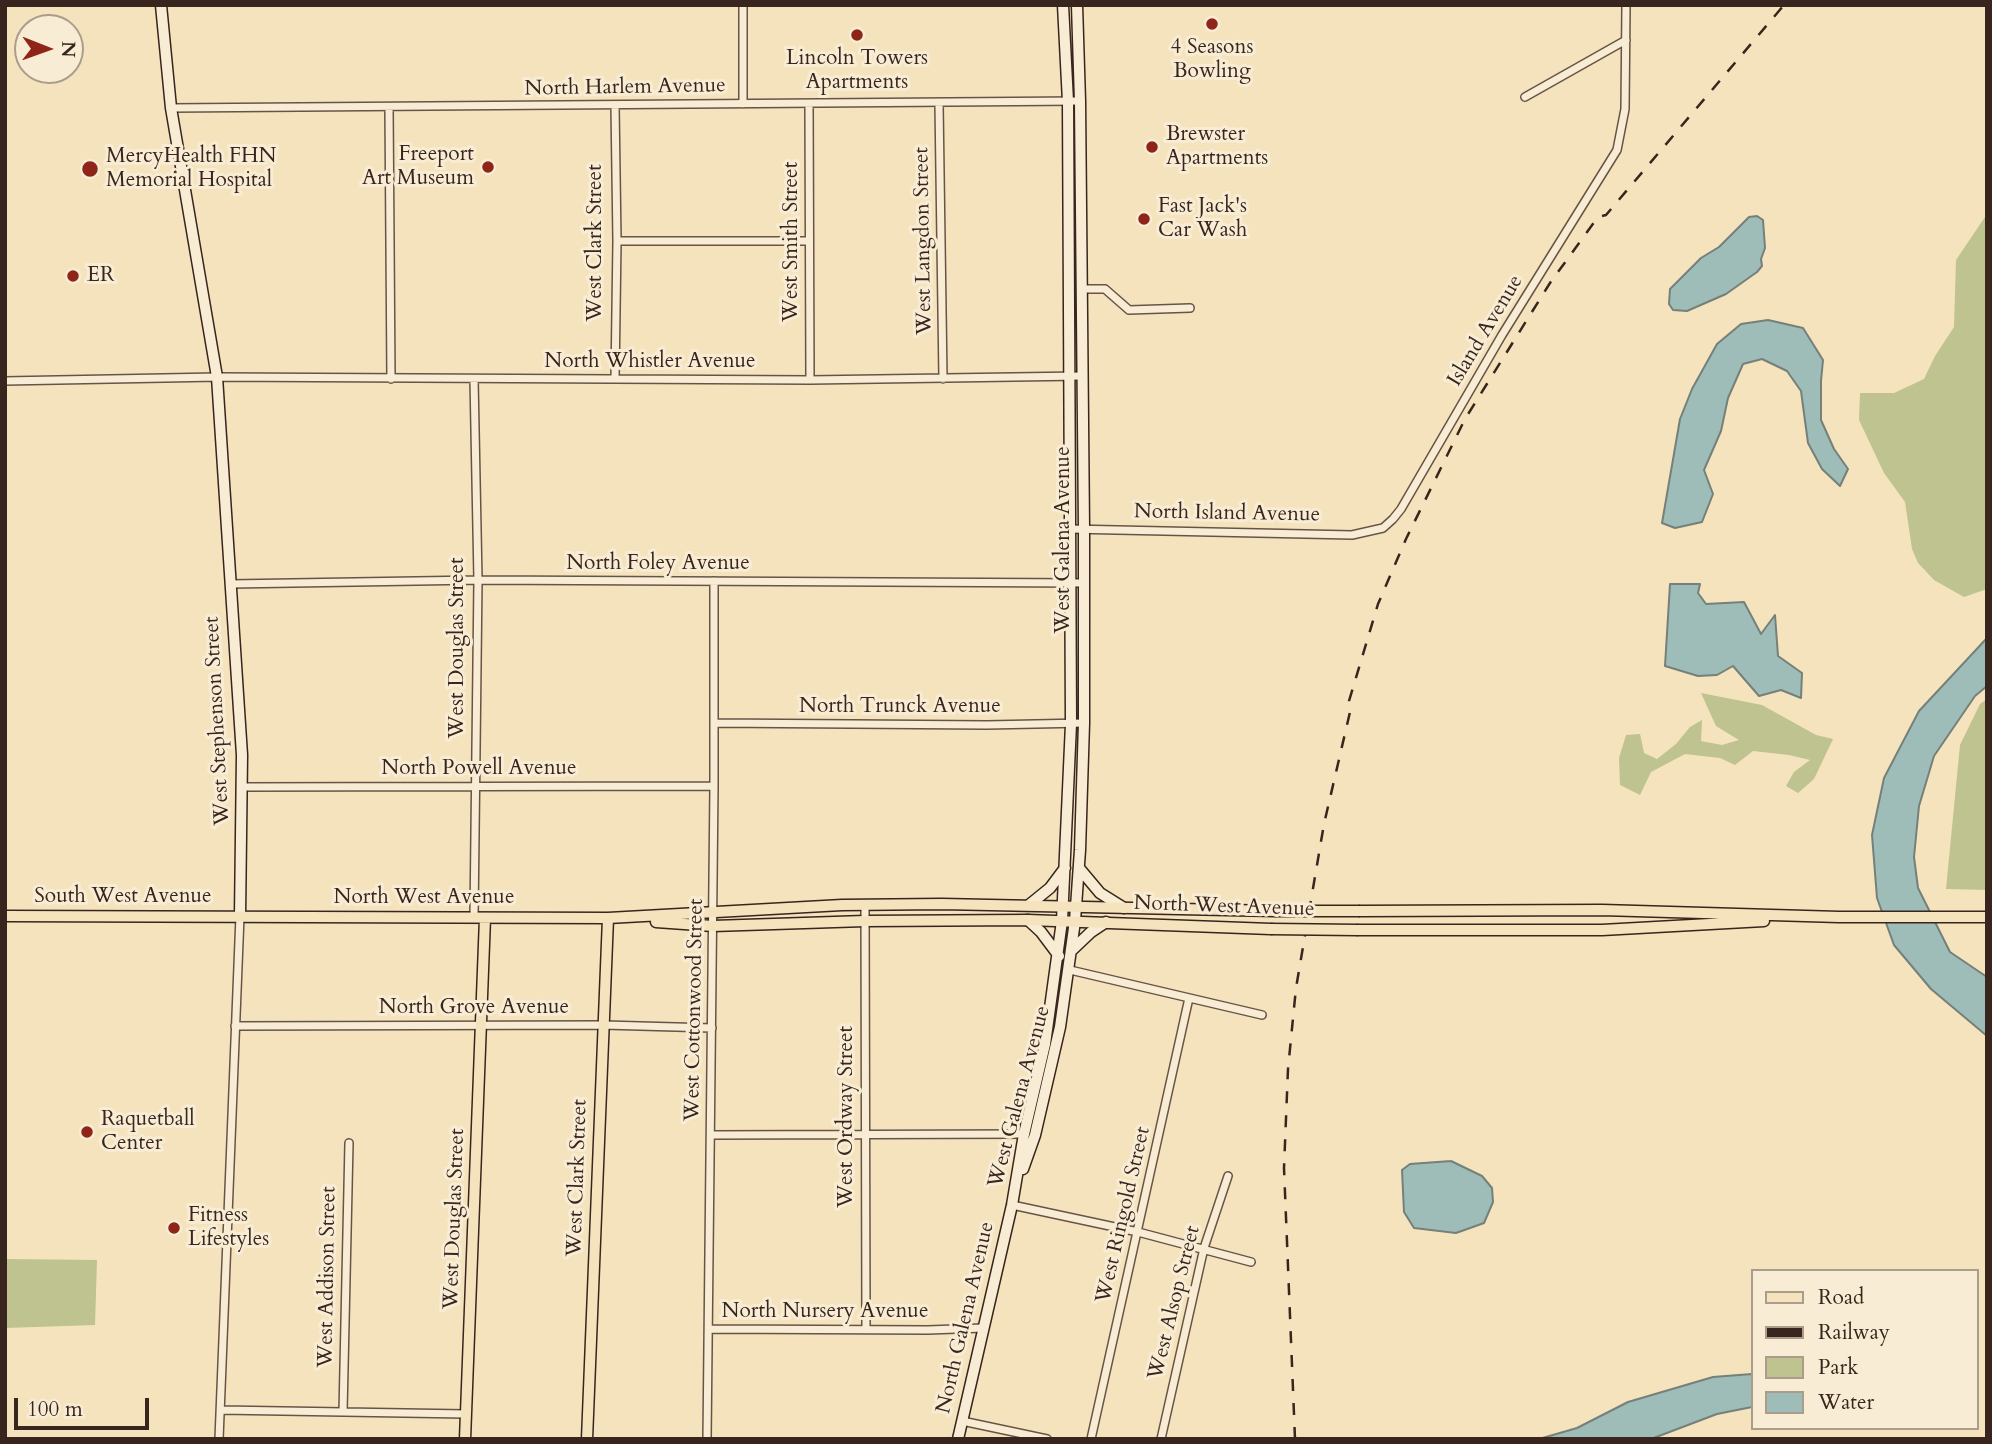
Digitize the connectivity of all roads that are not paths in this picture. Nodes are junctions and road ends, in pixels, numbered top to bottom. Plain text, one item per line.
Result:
1 (161, 5) edge
2 (743, 5) edge
3 (1063, 5) edge
4 (1077, 5) edge
5 (1626, 5) edge
6 (1626, 40) junction
7 (1525, 97) dead end
8 (1080, 101) junction
9 (1068, 102) junction
10 (939, 103) junction
11 (743, 104) junction
12 (809, 104) junction
13 (615, 106) junction
14 (389, 107) junction
15 (171, 108) junction
16 (617, 241) junction
17 (808, 241) junction
18 (1082, 289) junction
19 (1191, 308) dead end
20 (1068, 376) junction
21 (1082, 376) junction
22 (217, 377) junction
23 (391, 379) junction
24 (474, 379) junction
25 (615, 379) junction
26 (943, 379) junction
27 (810, 380) junction
28 (5, 381) edge
29 (1383, 528) joint
30 (1070, 529) junction
31 (1084, 529) junction
32 (478, 580) junction
33 (714, 581) junction
34 (1071, 583) junction
35 (1084, 583) junction
36 (231, 584) junction
37 (715, 723) junction
38 (1084, 723) junction
39 (1071, 724) junction
40 (476, 786) junction
41 (715, 786) junction
42 (243, 787) junction
43 (1065, 868) junction
44 (1079, 868) junction
45 (865, 905) junction
46 (1029, 905) junction
47 (1062, 906) junction
48 (1077, 907) junction
49 (1124, 908) junction
50 (713, 913) junction
51 (5, 916) edge
52 (240, 916) junction
53 (1839, 917) junction
54 (1981, 917) edge
55 (479, 918) junction
56 (608, 918) junction
57 (1028, 920) junction
58 (1062, 920) junction
59 (865, 921) junction
60 (1076, 921) junction
61 (1106, 922) junction
62 (713, 926) junction
63 (1072, 950) junction
64 (1059, 956) junction
65 (1070, 970) junction
66 (1189, 998) junction
67 (1262, 1015) dead end
68 (604, 1025) junction
69 (235, 1026) junction
70 (481, 1027) junction
71 (712, 1028) junction
72 (865, 1133) junction
73 (1029, 1134) junction
74 (711, 1135) junction
75 (349, 1143) dead end
76 (1228, 1176) dead end
77 (1012, 1205) junction
78 (1138, 1232) junction
79 (1204, 1248) junction
80 (1251, 1262) dead end
81 (866, 1328) junction
82 (983, 1328) junction
83 (709, 1329) junction
84 (221, 1410) junction
85 (343, 1412) junction
86 (466, 1414) junction
87 (962, 1421) junction
88 (219, 1439) edge
89 (465, 1439) edge
90 (587, 1439) edge
91 (707, 1439) edge
92 (958, 1439) edge
93 (1047, 1439) edge
94 (1091, 1439) edge
95 (1161, 1439) edge

1 - 15 main road, West Stephenson Street
2 - 11 street
3 - 9 main road, West Galena Avenue
4 - 8 main road, West Galena Avenue
5 - 6 street
6 - 7 street
6 - 29 street, Island Avenue
8 - 9 street, North Harlem Avenue
8 - 18 main road, West Galena Avenue
9 - 10 street, North Harlem Avenue
9 - 20 main road, West Galena Avenue
10 - 12 street, North Harlem Avenue
10 - 26 street, West Langdon Street
11 - 12 street, North Harlem Avenue
11 - 13 street, North Harlem Avenue
12 - 17 street, West Smith Street
13 - 14 street, North Harlem Avenue
13 - 16 street, West Clark Street
14 - 15 street, North Harlem Avenue
14 - 23 street
15 - 22 main road, West Stephenson Street
16 - 17 street
16 - 25 street, West Clark Street
17 - 27 street, West Smith Street
18 - 19 street
18 - 21 main road, West Galena Avenue
20 - 21 street, North Whistler Avenue
20 - 26 street, North Whistler Avenue
20 - 30 main road, West Galena Avenue
21 - 31 main road, West Galena Avenue
22 - 23 street, North Whistler Avenue
22 - 28 street, North Whistler Avenue
22 - 36 main road, West Stephenson Street
23 - 24 street, North Whistler Avenue
24 - 25 street, North Whistler Avenue
24 - 32 street, West Douglas Street
25 - 27 street, North Whistler Avenue
26 - 27 street, North Whistler Avenue
29 - 31 street, North Island Avenue
30 - 31 street, North Island Avenue
30 - 34 main road, West Galena Avenue
31 - 35 main road, West Galena Avenue
32 - 33 street, North Foley Avenue
32 - 36 street, North Foley Avenue
32 - 40 street, West Douglas Street
33 - 34 street, North Foley Avenue
33 - 37 street, West Cottonwood Street
34 - 35 street, North Foley Avenue
34 - 39 main road, West Galena Avenue
35 - 38 main road, West Galena Avenue
36 - 42 main road, West Stephenson Street
37 - 39 street, North Trunck Avenue
37 - 41 street, West Cottonwood Street
38 - 39 street, North Trunck Avenue
38 - 44 main road, West Galena Avenue
39 - 43 main road, West Galena Avenue
40 - 41 street, North Powell Avenue
40 - 42 street, North Powell Avenue
40 - 55 street, West Douglas Street
41 - 50 street, West Cottonwood Street
42 - 52 main road, West Stephenson Street
43 - 46 main road
43 - 47 main road, West Galena Avenue
44 - 48 main road, West Galena Avenue
44 - 49 main road
45 - 46 main road, North West Avenue
45 - 50 main road, North West Avenue
45 - 59 street, West Ordway Street
46 - 47 main road, North West Avenue
47 - 48 main road, North West Avenue
47 - 58 main road, West Galena Avenue
48 - 49 main road, North West Avenue
48 - 60 main road, West Galena Avenue
49 - 53 main road, North West Avenue, bridge
50 - 56 main road, North West Avenue
50 - 62 street, West Cottonwood Street
51 - 52 main road, South West Avenue
52 - 55 main road, North West Avenue
52 - 69 street, West Stephenson Street
53 - 54 main road, North West Avenue
53 - 61 main road, North West Avenue, bridge
55 - 56 main road, North West Avenue
55 - 70 main road, West Douglas Street
56 - 62 main road, North West Avenue
56 - 68 main road, West Clark Street
57 - 58 main road, North West Avenue
57 - 59 main road, North West Avenue
57 - 64 main road
58 - 60 main road, North West Avenue
58 - 64 main road, West Galena Avenue
59 - 62 main road, North West Avenue
59 - 72 street, West Ordway Street
60 - 61 main road, North West Avenue
60 - 63 main road, West Galena Avenue
61 - 63 main road
62 - 71 street, West Cottonwood Street
63 - 65 main road, West Galena Avenue
64 - 73 main road, West Galena Avenue
65 - 66 street
65 - 73 main road, West Galena Avenue
66 - 67 street
66 - 78 street, West Ringold Street
68 - 70 street, North Grove Avenue
68 - 71 street, North Grove Avenue
68 - 90 main road, West Clark Street
69 - 70 street, North Grove Avenue
69 - 84 street, West Stephenson Street
70 - 86 main road, West Douglas Street
71 - 74 street, West Cottonwood Street
72 - 73 street
72 - 74 street
72 - 81 street, West Ordway Street
73 - 77 main road, West Galena Avenue
74 - 83 street, West Cottonwood Street
75 - 85 street, West Addison Street
76 - 79 street, West Alsop Street
77 - 78 street
77 - 82 main road, North Galena Avenue
78 - 79 street
78 - 94 street, West Ringold Street
79 - 80 street
79 - 95 street, West Alsop Street
81 - 82 street, North Nursery Avenue
81 - 83 street, North Nursery Avenue
82 - 87 main road, North Galena Avenue
83 - 91 street, West Cottonwood Street
84 - 85 street
84 - 88 street, West Stephenson Street
85 - 86 street
86 - 89 main road, West Douglas Street
87 - 92 main road, North Galena Avenue
87 - 93 street

